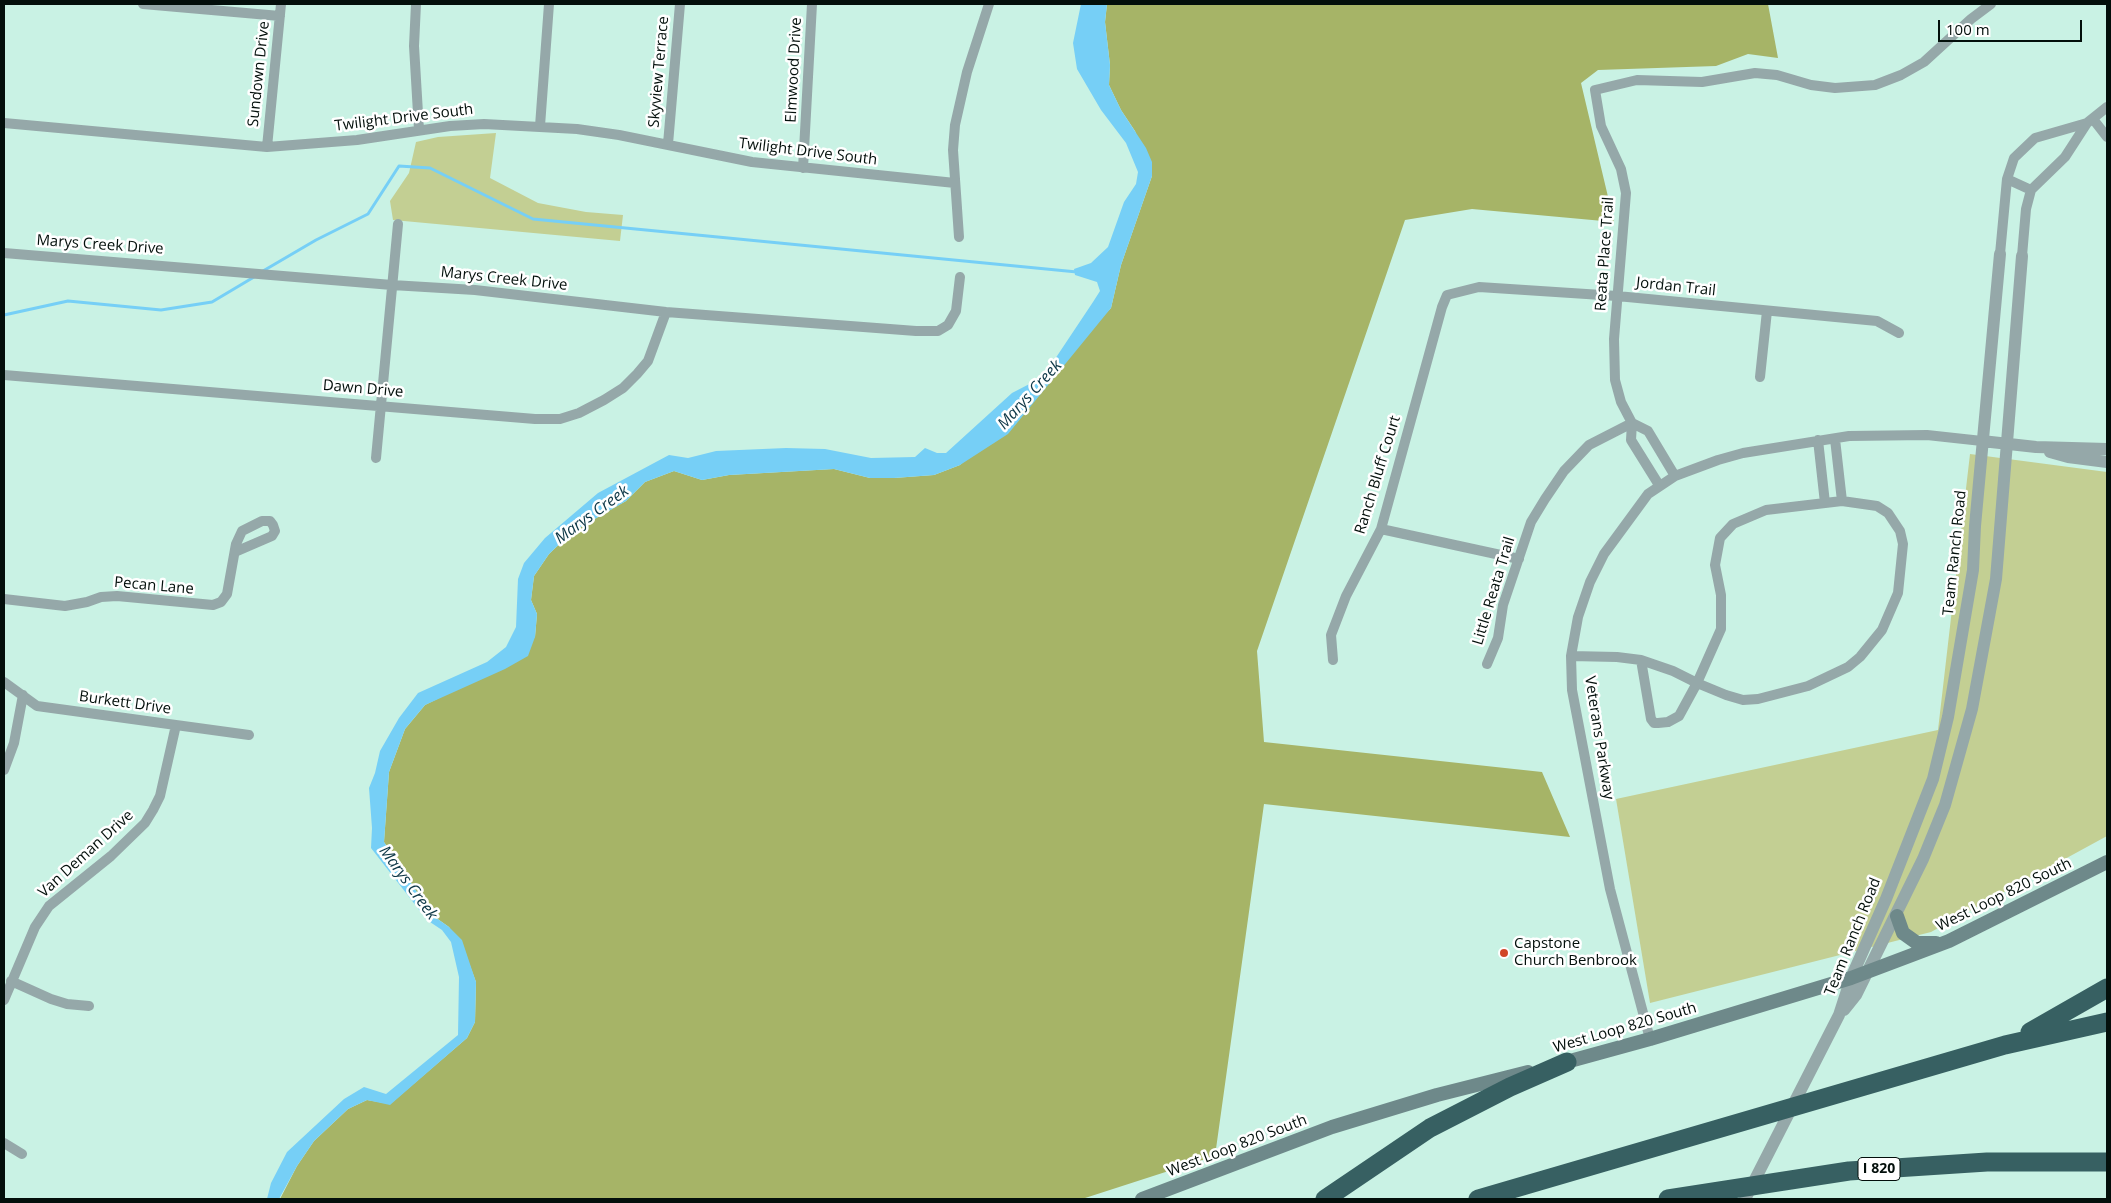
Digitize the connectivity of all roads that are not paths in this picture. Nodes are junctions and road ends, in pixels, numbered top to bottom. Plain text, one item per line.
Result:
1 (143, 4) edge
2 (281, 4) edge
3 (416, 4) edge
4 (549, 4) edge
5 (680, 4) edge
6 (812, 4) edge
7 (989, 4) edge
8 (1992, 4) edge
9 (1976, 9) edge
10 (280, 16) junction
11 (2107, 107) edge
12 (2090, 121) junction
13 (4, 123) edge
14 (540, 126) junction
15 (419, 130) junction
16 (2107, 137) edge
17 (668, 144) junction
18 (267, 147) junction
19 (803, 168) junction
20 (2006, 179) junction
21 (955, 183) junction
22 (2031, 190) junction
23 (398, 224) dead end
24 (959, 237) dead end
25 (4, 253) edge
26 (2000, 254) joint
27 (2022, 256) joint
28 (960, 277) dead end
29 (392, 285) junction
30 (1447, 295) joint
31 (1618, 296) junction
32 (666, 312) junction
33 (1766, 312) junction
34 (1899, 333) dead end
35 (4, 375) edge
36 (1760, 377) dead end
37 (381, 405) junction
38 (1632, 422) junction
39 (1835, 438) junction
40 (1818, 440) junction
41 (1982, 441) junction
42 (2006, 444) junction
43 (2036, 447) junction
44 (2107, 449) edge
45 (376, 458) dead end
46 (2107, 462) edge
47 (1674, 476) junction
48 (1659, 486) junction
49 (1842, 502) junction
50 (1825, 503) junction
51 (1381, 528) junction
52 (235, 552) dead end
53 (1519, 559) junction
54 (4, 599) edge
55 (1966, 615) junction
56 (1989, 620) junction
57 (1572, 656) junction
58 (1333, 660) dead end
59 (1642, 660) junction
60 (1487, 664) dead end
61 (4, 682) edge
62 (1697, 683) junction
63 (23, 695) junction
64 (176, 725) junction
65 (249, 735) dead end
66 (4, 770) edge
67 (1925, 797) junction
68 (1945, 805) junction
69 (2107, 862) edge
70 (1896, 916) junction
71 (1949, 941) junction
72 (1868, 971) junction
73 (1851, 978) junction
74 (12, 981) junction
75 (2107, 988) edge
76 (4, 1000) edge
77 (89, 1006) dead end
78 (1839, 1015) junction
79 (2107, 1022) edge
80 (1650, 1039) junction
81 (2005, 1045) junction
82 (1567, 1062) junction
83 (4, 1143) edge
84 (22, 1154) dead end
85 (2102, 1164) edge
86 (1142, 1199) edge
87 (1325, 1199) edge
88 (1478, 1199) edge
89 (1668, 1199) edge
90 (1745, 1199) edge

1 - 10 street
2 - 10 street, Sundown Drive
3 - 15 street
4 - 14 street
5 - 17 street, Skyview Terrace
6 - 19 street, Elmwood Drive
7 - 21 street
8 - 9 street
9 - 31 street, Reata Place Trail
10 - 18 street, Sundown Drive
11 - 12 street, Team Ranch Road
12 - 16 street
12 - 20 street, Team Ranch Road
12 - 22 street, Team Ranch Road
13 - 18 street, Twilight Drive South
14 - 15 street, Twilight Drive South
14 - 17 street, Twilight Drive South
15 - 18 street, Twilight Drive South
17 - 19 street, Twilight Drive South
19 - 21 street, Twilight Drive South
20 - 22 street
20 - 26 street, Team Ranch Road
21 - 24 street
22 - 27 street, Team Ranch Road
23 - 29 street
25 - 29 street, Marys Creek Drive
26 - 41 street, Team Ranch Road
27 - 42 street, Team Ranch Road
28 - 32 street, Marys Creek Drive
29 - 32 street, Marys Creek Drive
29 - 37 street
30 - 31 street, Jordan Trail
30 - 51 street, Ranch Bluff Court
31 - 33 street, Jordan Trail
31 - 38 street, Reata Place Trail
32 - 37 street, Dawn Drive
33 - 34 street, Jordan Trail
33 - 36 street
35 - 37 street, Dawn Drive
37 - 45 street
38 - 47 street, Reata Place Trail
38 - 48 street, Reata Place Trail
38 - 53 street, Little Reata Trail
39 - 40 street, Veterans Parkway
39 - 41 street, Veterans Parkway
39 - 49 street
40 - 47 street, Veterans Parkway
40 - 50 street
41 - 42 street, Veterans Parkway
41 - 55 street, Team Ranch Road
42 - 43 street, Veterans Parkway
42 - 56 street, Team Ranch Road
43 - 44 street, Veterans Parkway
43 - 46 street, Veterans Parkway
47 - 48 street, Veterans Parkway
48 - 57 street, Veterans Parkway
49 - 50 street
49 - 62 street
50 - 62 street
51 - 53 street
51 - 58 street, Ranch Bluff Court
52 - 54 street, Pecan Lane
53 - 60 street, Little Reata Trail
55 - 56 street
55 - 67 street, Team Ranch Road
56 - 68 street, Team Ranch Road
57 - 59 street
57 - 80 street, Veterans Parkway
59 - 62 street
59 - 62 street
61 - 63 street, Burkett Drive
63 - 64 street, Burkett Drive
63 - 66 street
64 - 65 street, Burkett Drive
64 - 74 street, Van Deman Drive
67 - 68 street
67 - 73 street, Team Ranch Road
68 - 70 street, Team Ranch Road
69 - 71 main road, West Loop 820 South
70 - 71 main road
70 - 72 street, Team Ranch Road
71 - 72 main road, West Loop 820 South
72 - 73 main road, West Loop 820 South
72 - 78 street, Team Ranch Road
73 - 78 street, Team Ranch Road
73 - 80 main road, West Loop 820 South
74 - 76 street, Van Deman Drive
74 - 77 street
75 - 81 highway
78 - 90 street, Team Ranch Road
79 - 81 highway
80 - 82 main road, West Loop 820 South
81 - 88 highway
82 - 86 main road, West Loop 820 South
82 - 87 highway
83 - 84 street
85 - 89 highway, I 820

